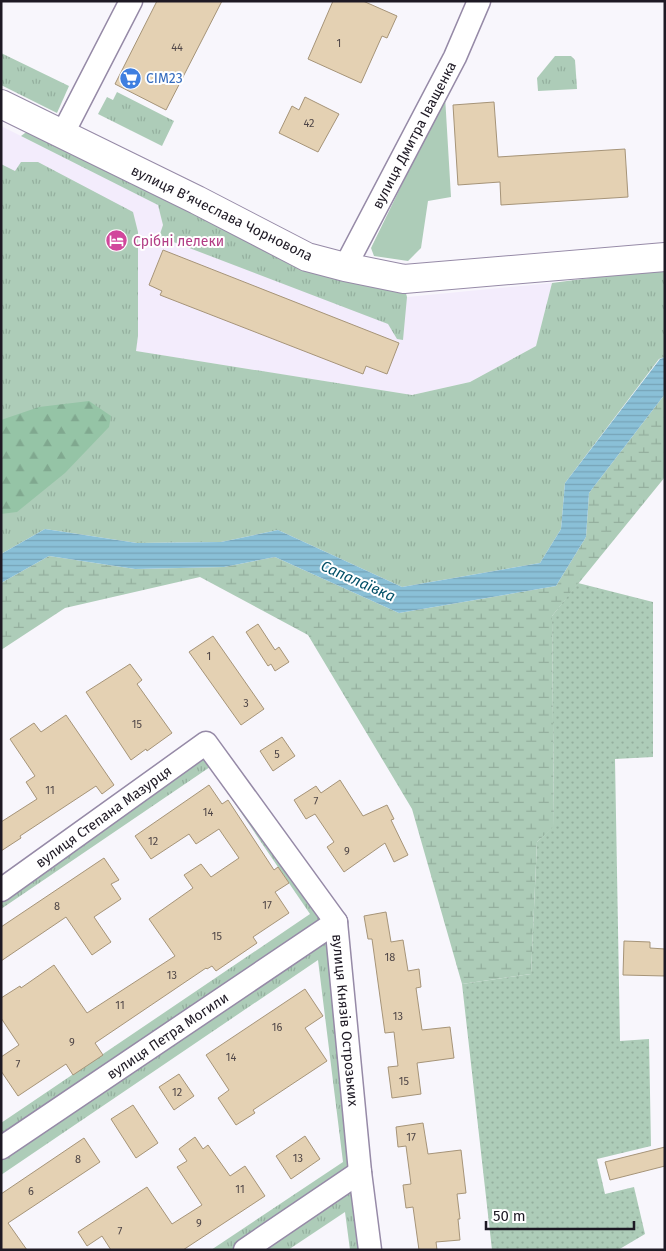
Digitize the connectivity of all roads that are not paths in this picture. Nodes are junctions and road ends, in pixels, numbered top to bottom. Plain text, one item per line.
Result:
1 (131, 1) edge
2 (479, 1) edge
3 (1, 104) edge
4 (62, 135) junction
5 (665, 256) edge
6 (345, 267) junction
7 (206, 743) joint
8 (1, 890) edge
9 (336, 922) junction
10 (1, 1148) edge
11 (360, 1172) junction
12 (245, 1250) edge
13 (370, 1250) edge

1 - 4 street
2 - 6 street, вулиця Дмитра Іващенка
3 - 4 street, вулиця Вʼячеслава Чорновола
4 - 6 street, вулиця Вʼячеслава Чорновола
5 - 6 street, вулиця Вʼячеслава Чорновола
7 - 8 street, вулиця Степана Мазурця
7 - 9 street, вулиця Князів Острозьких
9 - 10 street, вулиця Петра Могили
9 - 11 street, вулиця Князів Острозьких
11 - 12 street
11 - 13 street, вулиця Князів Острозьких

